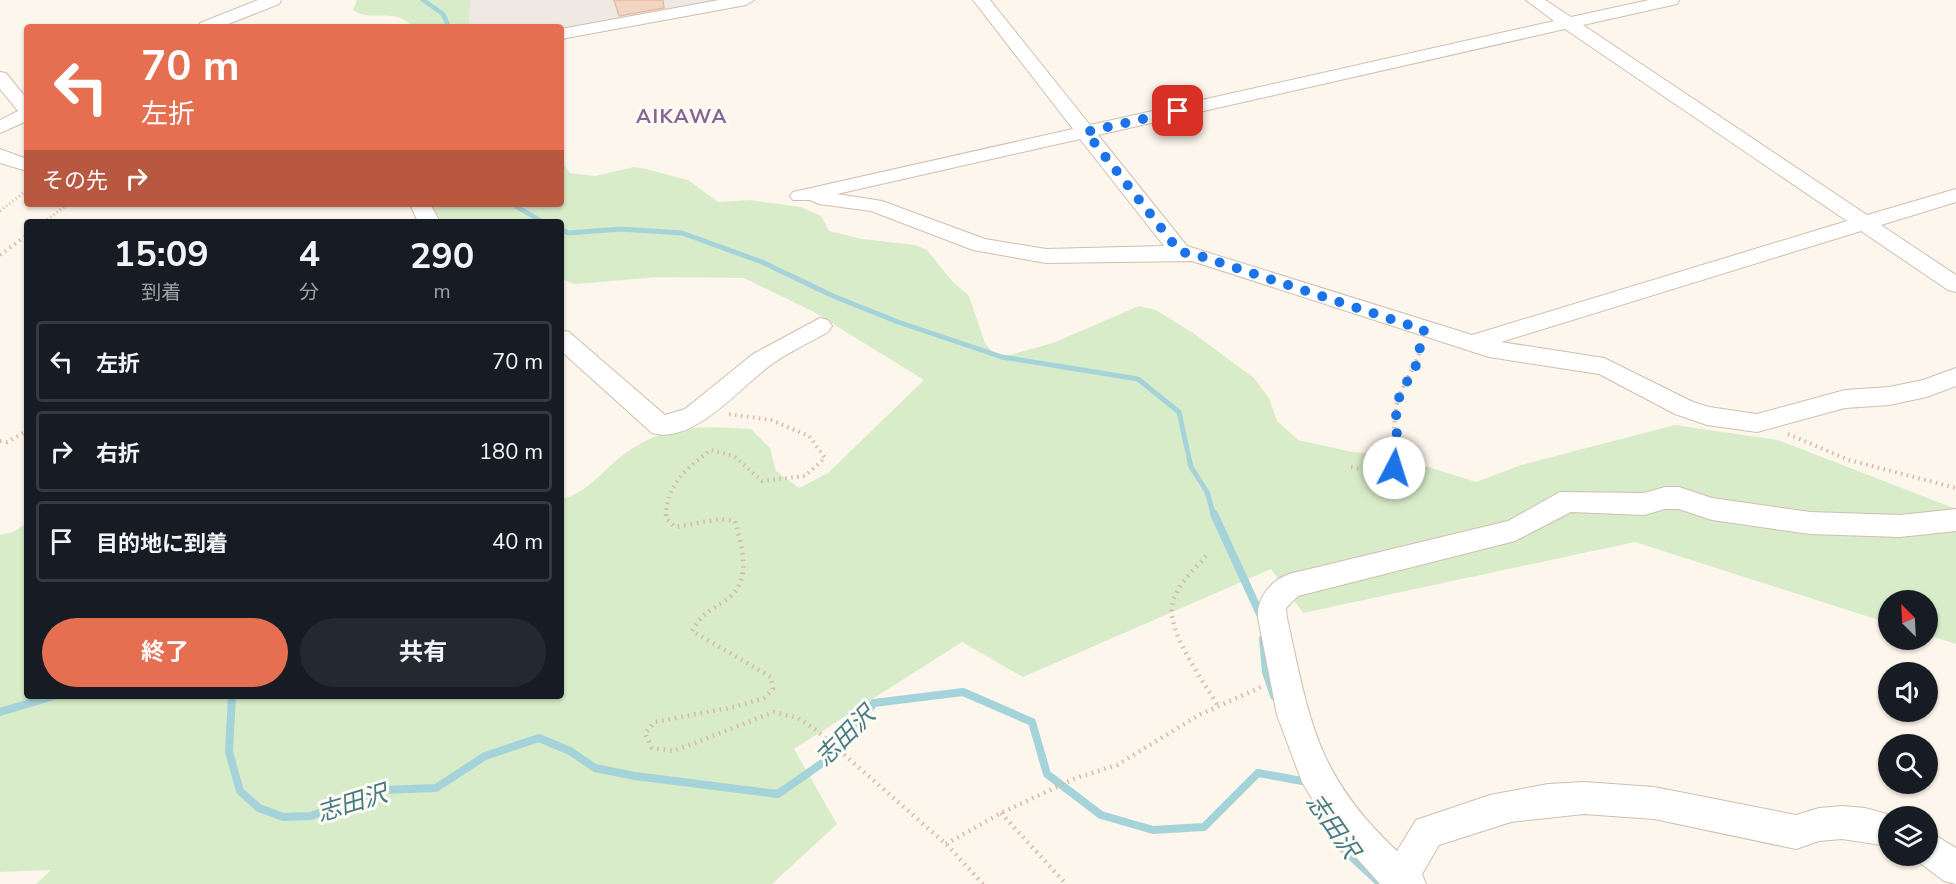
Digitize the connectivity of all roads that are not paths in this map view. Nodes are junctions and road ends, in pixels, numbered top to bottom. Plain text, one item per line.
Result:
1 (273, 0) edge
2 (746, 0) edge
3 (981, 0) edge
4 (1534, 0) edge
5 (1671, 0) edge
6 (214, 24) edge
7 (1569, 24) junction
8 (564, 32) edge
9 (0, 77) edge
10 (24, 108) edge
11 (24, 114) edge
12 (0, 128) edge
13 (1086, 132) junction
14 (0, 155) edge
15 (24, 164) edge
16 (1956, 195) edge
17 (1864, 224) junction
18 (1180, 252) junction
19 (1956, 285) edge
20 (820, 326) dead end
21 (564, 341) edge
22 (1472, 343) junction
23 (1956, 377) edge
24 (1956, 520) edge
25 (1878, 827) edge
26 (1938, 856) edge
27 (1956, 869) edge
28 (1402, 882) edge

1 - 6 street
2 - 8 street
3 - 13 street
4 - 7 street
5 - 7 street
7 - 13 street
7 - 17 street
9 - 10 street
11 - 12 street
13 - 18 street
13 - 18 street
14 - 15 street
16 - 17 street
17 - 19 street
17 - 22 street
18 - 22 street
20 - 21 street
22 - 23 street
24 - 28 street
25 - 28 street
26 - 27 street

